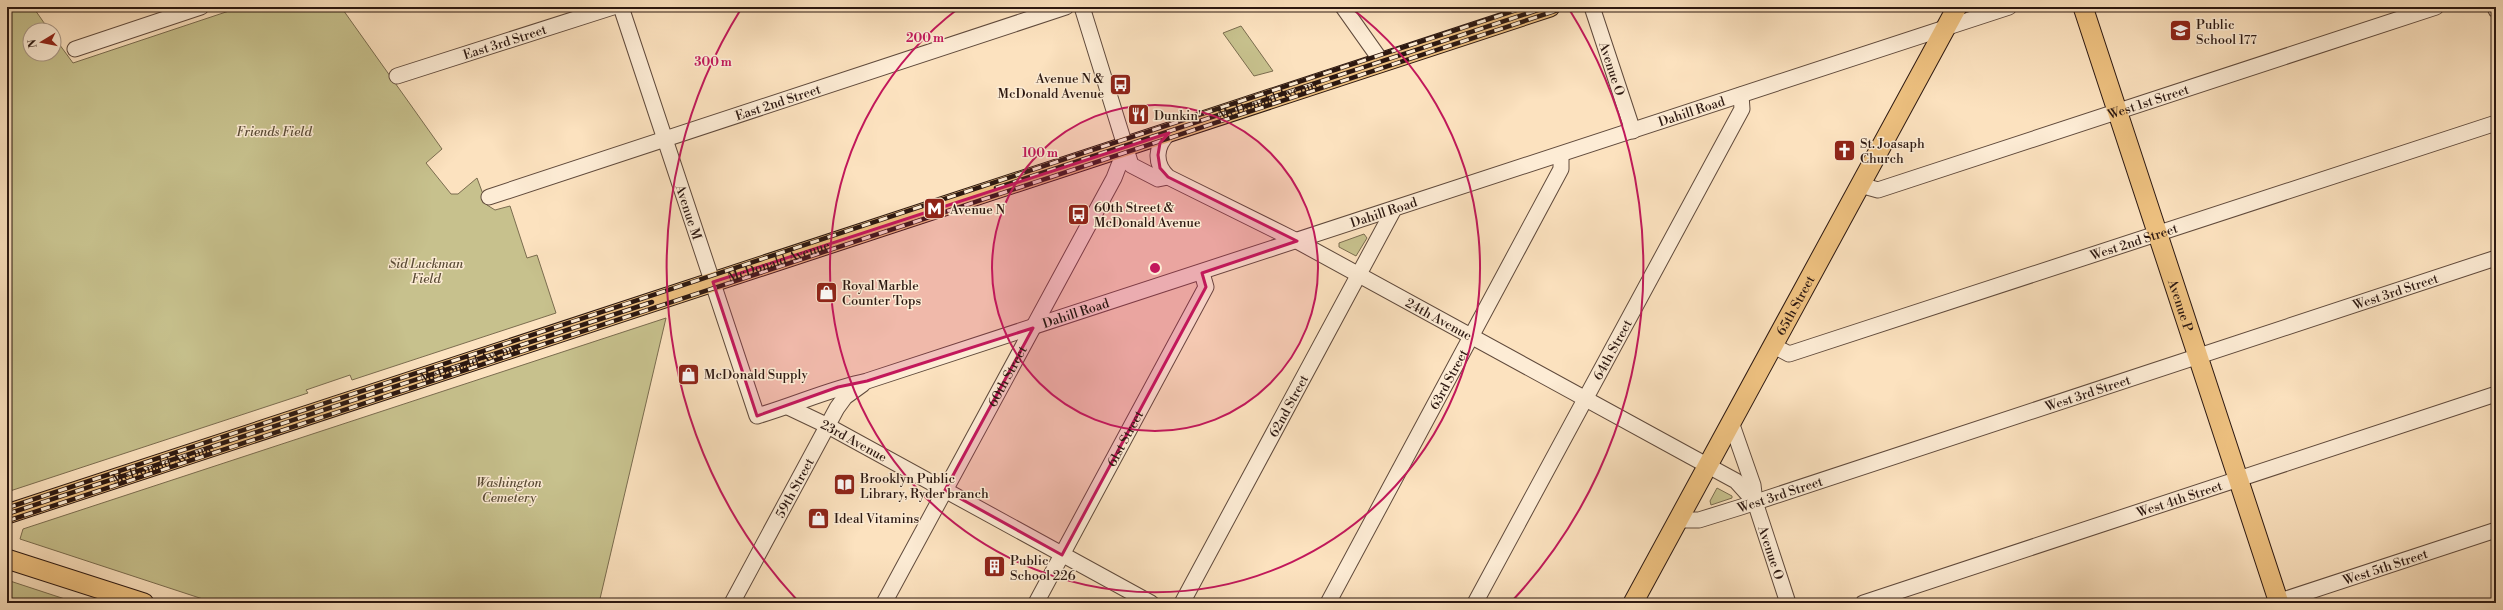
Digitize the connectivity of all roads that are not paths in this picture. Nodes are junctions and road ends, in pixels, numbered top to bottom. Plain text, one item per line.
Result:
1 (201, 7) edge
2 (613, 7) edge
3 (621, 7) edge
4 (1066, 7) edge
5 (1082, 7) edge
6 (1343, 7) edge
7 (1550, 7) edge
8 (1592, 7) edge
9 (1957, 7) edge
10 (2010, 7) edge
11 (2083, 7) edge
12 (2436, 7) edge
13 (2495, 7) edge
14 (2496, 10) edge
15 (163, 13) edge
16 (1945, 29) junction
17 (75, 49) dead end
18 (1382, 62) junction
19 (397, 76) dead end
20 (1740, 95) junction
21 (2117, 112) junction
22 (2496, 123) edge
23 (1632, 131) junction
24 (1169, 133) junction
25 (664, 139) junction
26 (1126, 147) junction
27 (1561, 155) junction
28 (1168, 177) junction
29 (1860, 185) junction
30 (489, 198) dead end
31 (1394, 209) junction
32 (2158, 234) junction
33 (1297, 241) junction
34 (2496, 258) edge
35 (1202, 273) junction
36 (1360, 276) junction
37 (713, 282) junction
38 (1033, 328) junction
39 (1472, 337) junction
40 (1772, 345) junction
41 (2198, 357) junction
42 (867, 381) junction
43 (2496, 394) edge
44 (1586, 399) junction
45 (788, 407) junction
46 (757, 416) joint
47 (1731, 422) junction
48 (828, 426) junction
49 (1707, 465) junction
50 (2238, 479) junction
51 (945, 490) junction
52 (1755, 502) junction
53 (7, 514) edge
54 (1678, 520) junction
55 (2496, 530) edge
56 (1062, 555) junction
57 (7, 559) edge
58 (2277, 602) edge
59 (144, 603) edge
60 (732, 603) edge
61 (884, 603) edge
62 (1036, 603) edge
63 (1151, 603) edge
64 (1182, 603) edge
65 (1328, 603) edge
66 (1475, 603) edge
67 (1633, 603) edge
68 (1788, 603) edge
69 (1863, 603) edge

1 - 15 street
2 - 19 street, East 3rd Street
3 - 25 street, Avenue M
4 - 25 street, East 2nd Street
5 - 26 street
6 - 18 street
7 - 18 main road, McDonald Avenue
8 - 23 street, Avenue O
9 - 16 main road, 65th Street
10 - 16 street, Dahill Road
11 - 21 main road, Avenue P
12 - 21 street, West 1st Street
13 - 14 street
15 - 17 street
16 - 20 street, Dahill Road
16 - 29 main road, 65th Street
18 - 24 main road, McDonald Avenue
20 - 23 street, Dahill Road
20 - 44 street, 64th Street
21 - 29 street, West 1st Street
21 - 32 main road, Avenue P
22 - 32 street, West 2nd Street
23 - 27 street, Dahill Road
24 - 26 main road, McDonald Avenue
24 - 28 street
25 - 30 street, East 2nd Street
25 - 37 street, Avenue M
26 - 28 street, 24th Avenue
26 - 37 main road, McDonald Avenue
26 - 38 street, 60th Street
27 - 31 street, Dahill Road
27 - 39 street, 63rd Street
28 - 33 street, 24th Avenue
29 - 40 main road, 65th Street
31 - 33 street, Dahill Road
31 - 36 street, 62nd Street
32 - 40 street, West 2nd Street
32 - 41 main road, Avenue P
33 - 35 street, Dahill Road
33 - 36 street, 24th Avenue
34 - 41 street, West 3rd Street
35 - 38 street, Dahill Road
35 - 56 street, 61st Street
36 - 39 street, 24th Avenue
36 - 64 street, 62nd Street
37 - 46 street, Avenue M
37 - 53 main road, McDonald Avenue
38 - 42 street, Dahill Road
38 - 51 street, 60th Street
39 - 44 street, 24th Avenue
39 - 65 street, 63rd Street
40 - 47 main road, 65th Street
41 - 50 main road, Avenue P
41 - 52 street, West 3rd Street
42 - 45 street, Dahill Road
42 - 48 street, 59th Street
43 - 50 street, West 4th Street
44 - 49 street, 24th Avenue
44 - 66 street, 64th Street
45 - 46 street, Dahill Road
45 - 48 street, 23rd Avenue
47 - 49 main road, 65th Street
47 - 52 street, Avenue O
48 - 51 street, 23rd Avenue
48 - 60 street, 59th Street
49 - 52 street, Avenue O
49 - 54 main road, 65th Street
50 - 58 main road, Avenue P
50 - 69 street, West 4th Street
51 - 56 street, 23rd Avenue
51 - 61 street, 60th Street
52 - 54 street, West 3rd Street
52 - 68 street, Avenue O
54 - 67 main road, 65th Street
55 - 58 street, West 5th Street
56 - 62 street, 61st Street
56 - 63 street, 23rd Avenue
57 - 59 main road

